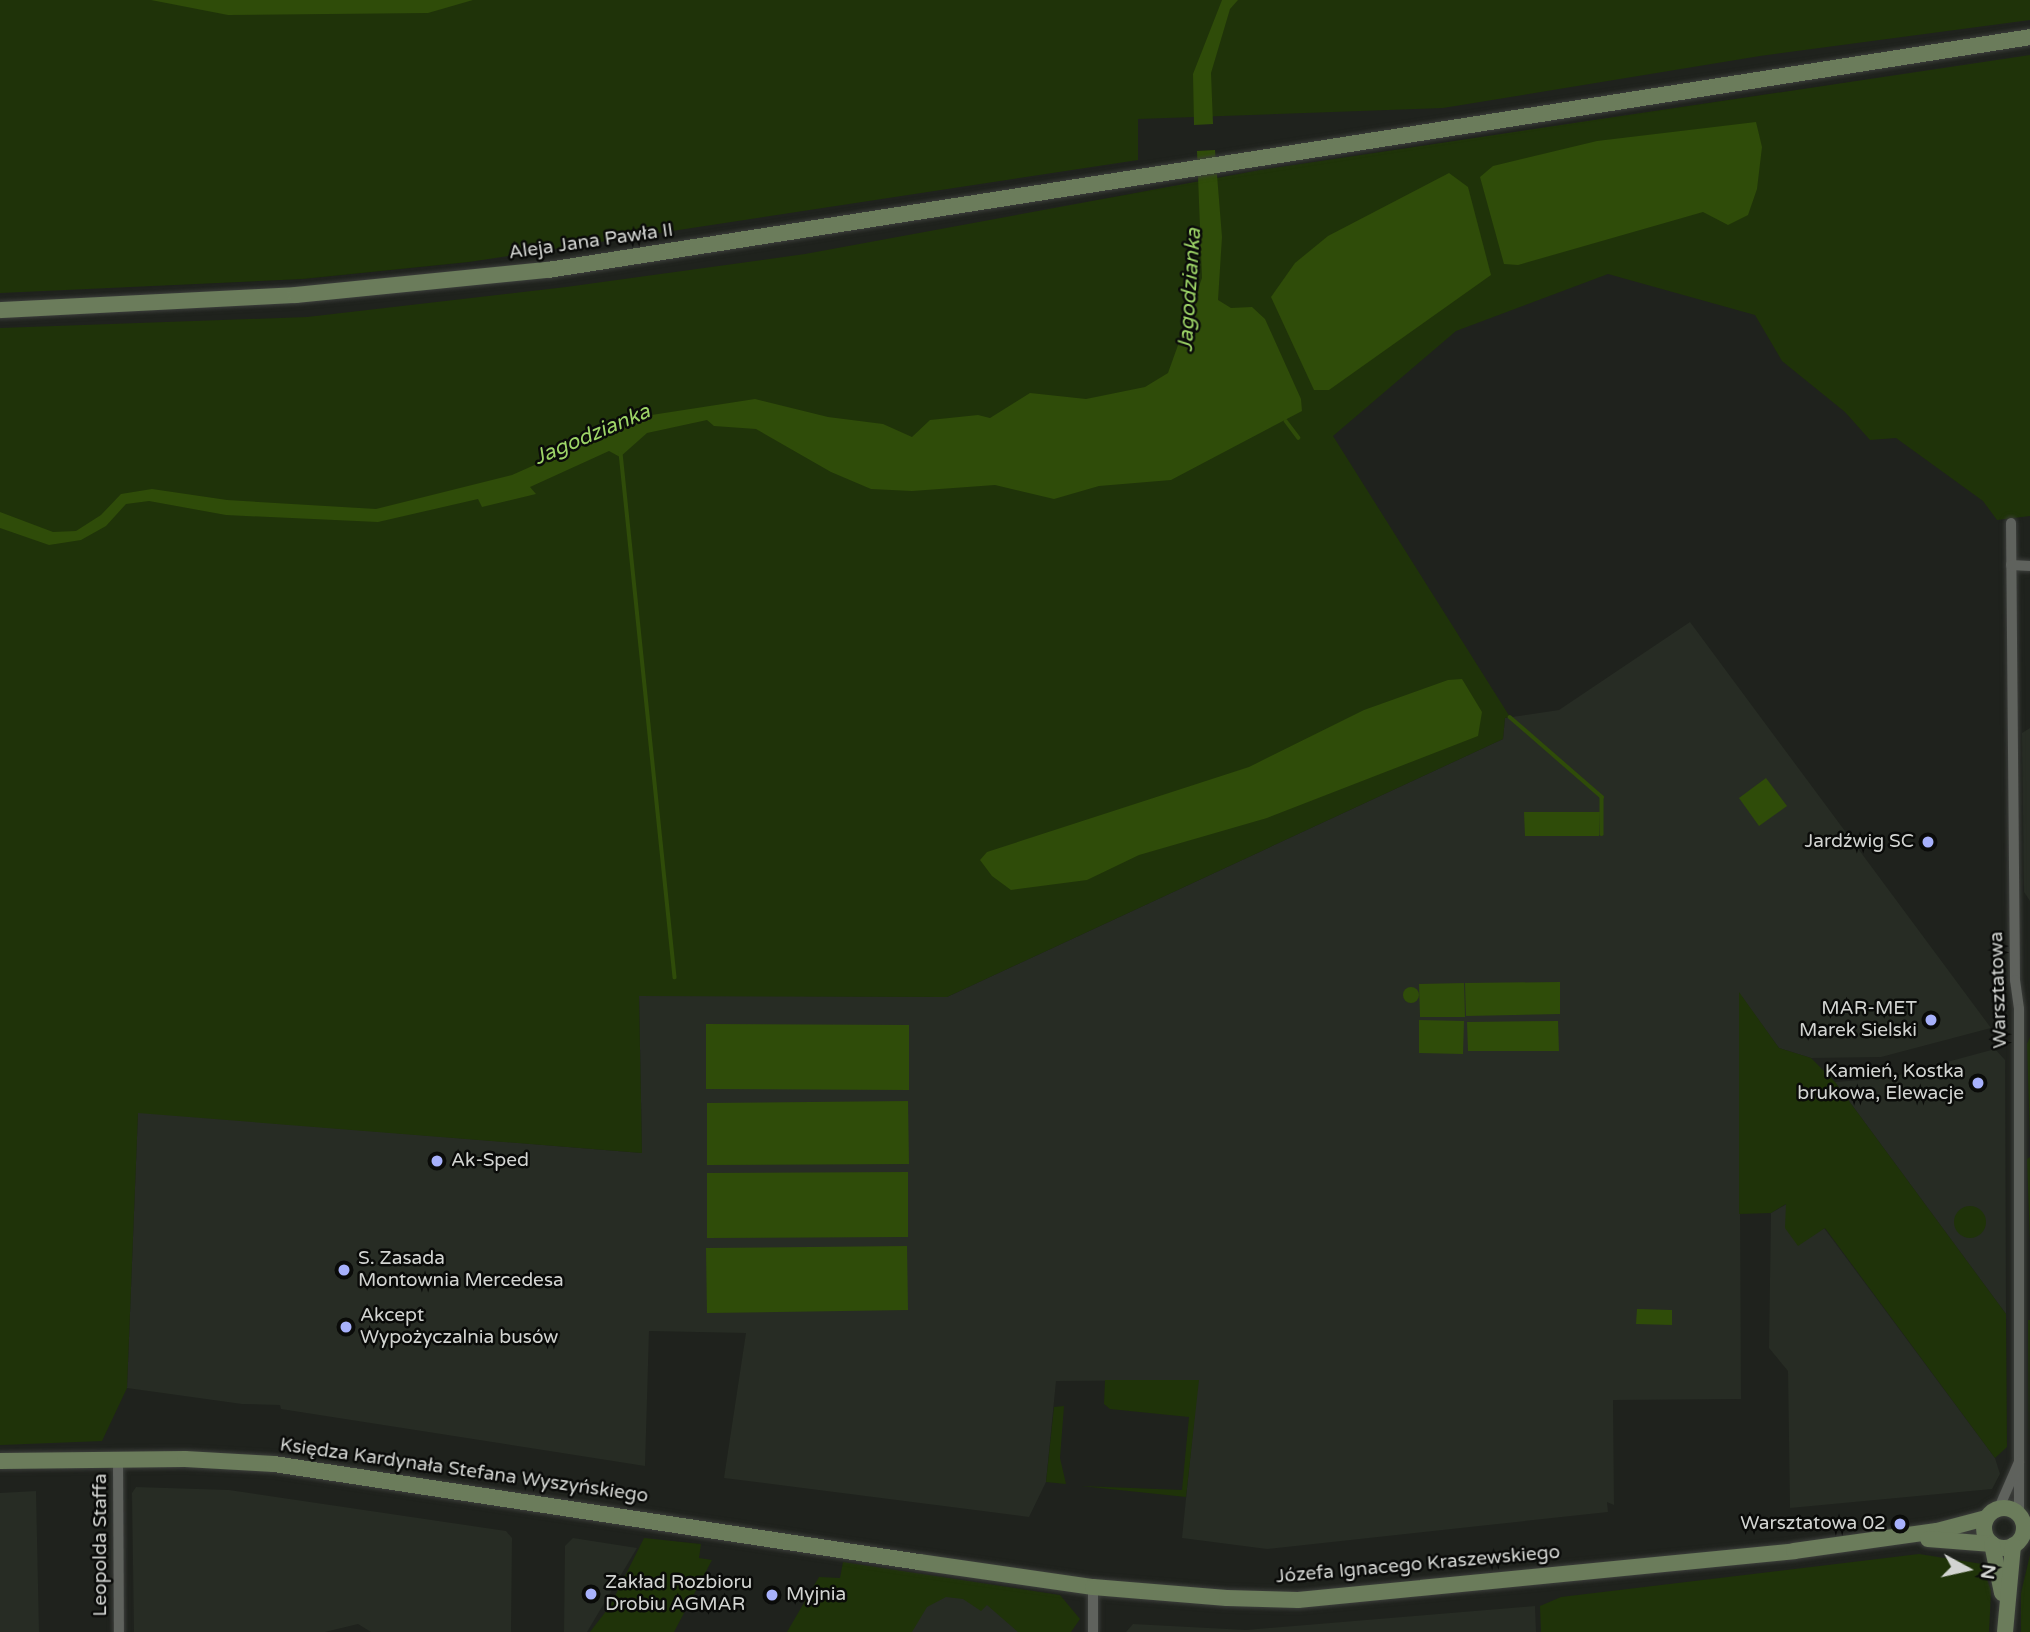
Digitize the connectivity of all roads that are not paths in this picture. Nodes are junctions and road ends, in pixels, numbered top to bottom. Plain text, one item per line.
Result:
1 (2030, 37) edge
2 (0, 310) edge
3 (2011, 523) dead end
4 (2011, 565) junction
5 (2030, 566) edge
6 (2021, 1456) junction
7 (118, 1458) junction
8 (0, 1461) edge
9 (1993, 1513) junction
10 (2025, 1516) edge
11 (2021, 1539) edge
12 (1880, 1541) junction
13 (1992, 1544) junction
14 (919, 1562) joint
15 (1093, 1587) junction
16 (2005, 1624) edge
17 (119, 1632) edge
18 (1093, 1632) edge

1 - 2 street, Aleja Jana Pawła II
3 - 4 street, Warsztatowa
4 - 5 street
4 - 6 street, Warsztatowa
6 - 9 street, Warsztatowa
6 - 10 street, Warsztatowa
7 - 8 street, Księdza Kardynała Stefana Wyszyńskiego
7 - 14 street, Księdza Kardynała Stefana Wyszyńskiego
7 - 17 street, Leopolda Staffa
9 - 10 street
9 - 12 street, Józefa Ignacego Kraszewskiego
9 - 13 street
10 - 11 street
11 - 13 street, Józefa Ignacego Kraszewskiego
11 - 16 street
12 - 13 street, Józefa Ignacego Kraszewskiego
12 - 15 street, Józefa Ignacego Kraszewskiego
13 - 16 street
14 - 15 street, Józefa Ignacego Kraszewskiego
15 - 18 street

